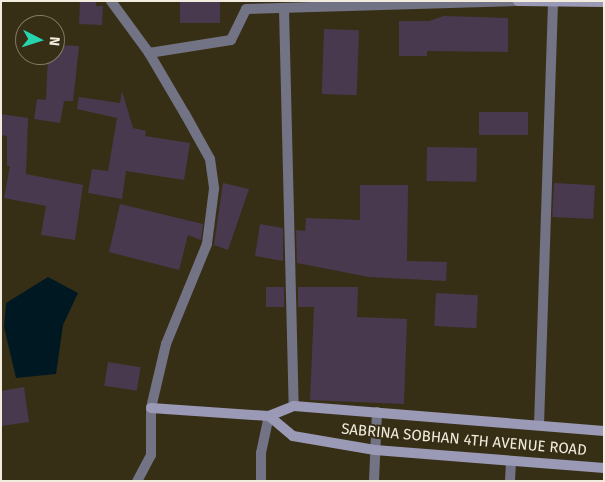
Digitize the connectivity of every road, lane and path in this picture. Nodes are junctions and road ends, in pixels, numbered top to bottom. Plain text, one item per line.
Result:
1 (111, 1) edge
2 (518, 1) edge
3 (552, 2) edge
4 (604, 2) edge
5 (284, 9) junction
6 (149, 54) junction
7 (294, 406) junction
8 (151, 408) junction
9 (376, 412) junction
10 (269, 416) junction
11 (539, 425) junction
12 (604, 430) edge
13 (374, 450) junction
14 (511, 460) junction
15 (604, 468) edge
16 (136, 481) edge
17 (261, 481) edge
18 (374, 481) edge
19 (510, 481) edge

1 - 6 street
2 - 3 street
2 - 5 street
3 - 4 street
3 - 11 street
5 - 6 street
5 - 7 street
6 - 8 street
7 - 9 street, SABRINA SOBHAN 4TH AVENUE ROAD
7 - 10 street, SABRINA SOBHAN 4TH AVENUE ROAD
8 - 10 street, SABRINA SOBHAN 4TH AVENUE ROAD
8 - 16 street
9 - 11 street, SABRINA SOBHAN 4TH AVENUE ROAD
9 - 13 street
10 - 13 street, SABRINA SOBHAN 4TH AVENUE ROAD
10 - 17 street
11 - 12 street, SABRINA SOBHAN 4TH AVENUE ROAD
13 - 14 street, SABRINA SOBHAN 4TH AVENUE ROAD
13 - 18 street
14 - 15 street, SABRINA SOBHAN 4TH AVENUE ROAD
14 - 19 street

